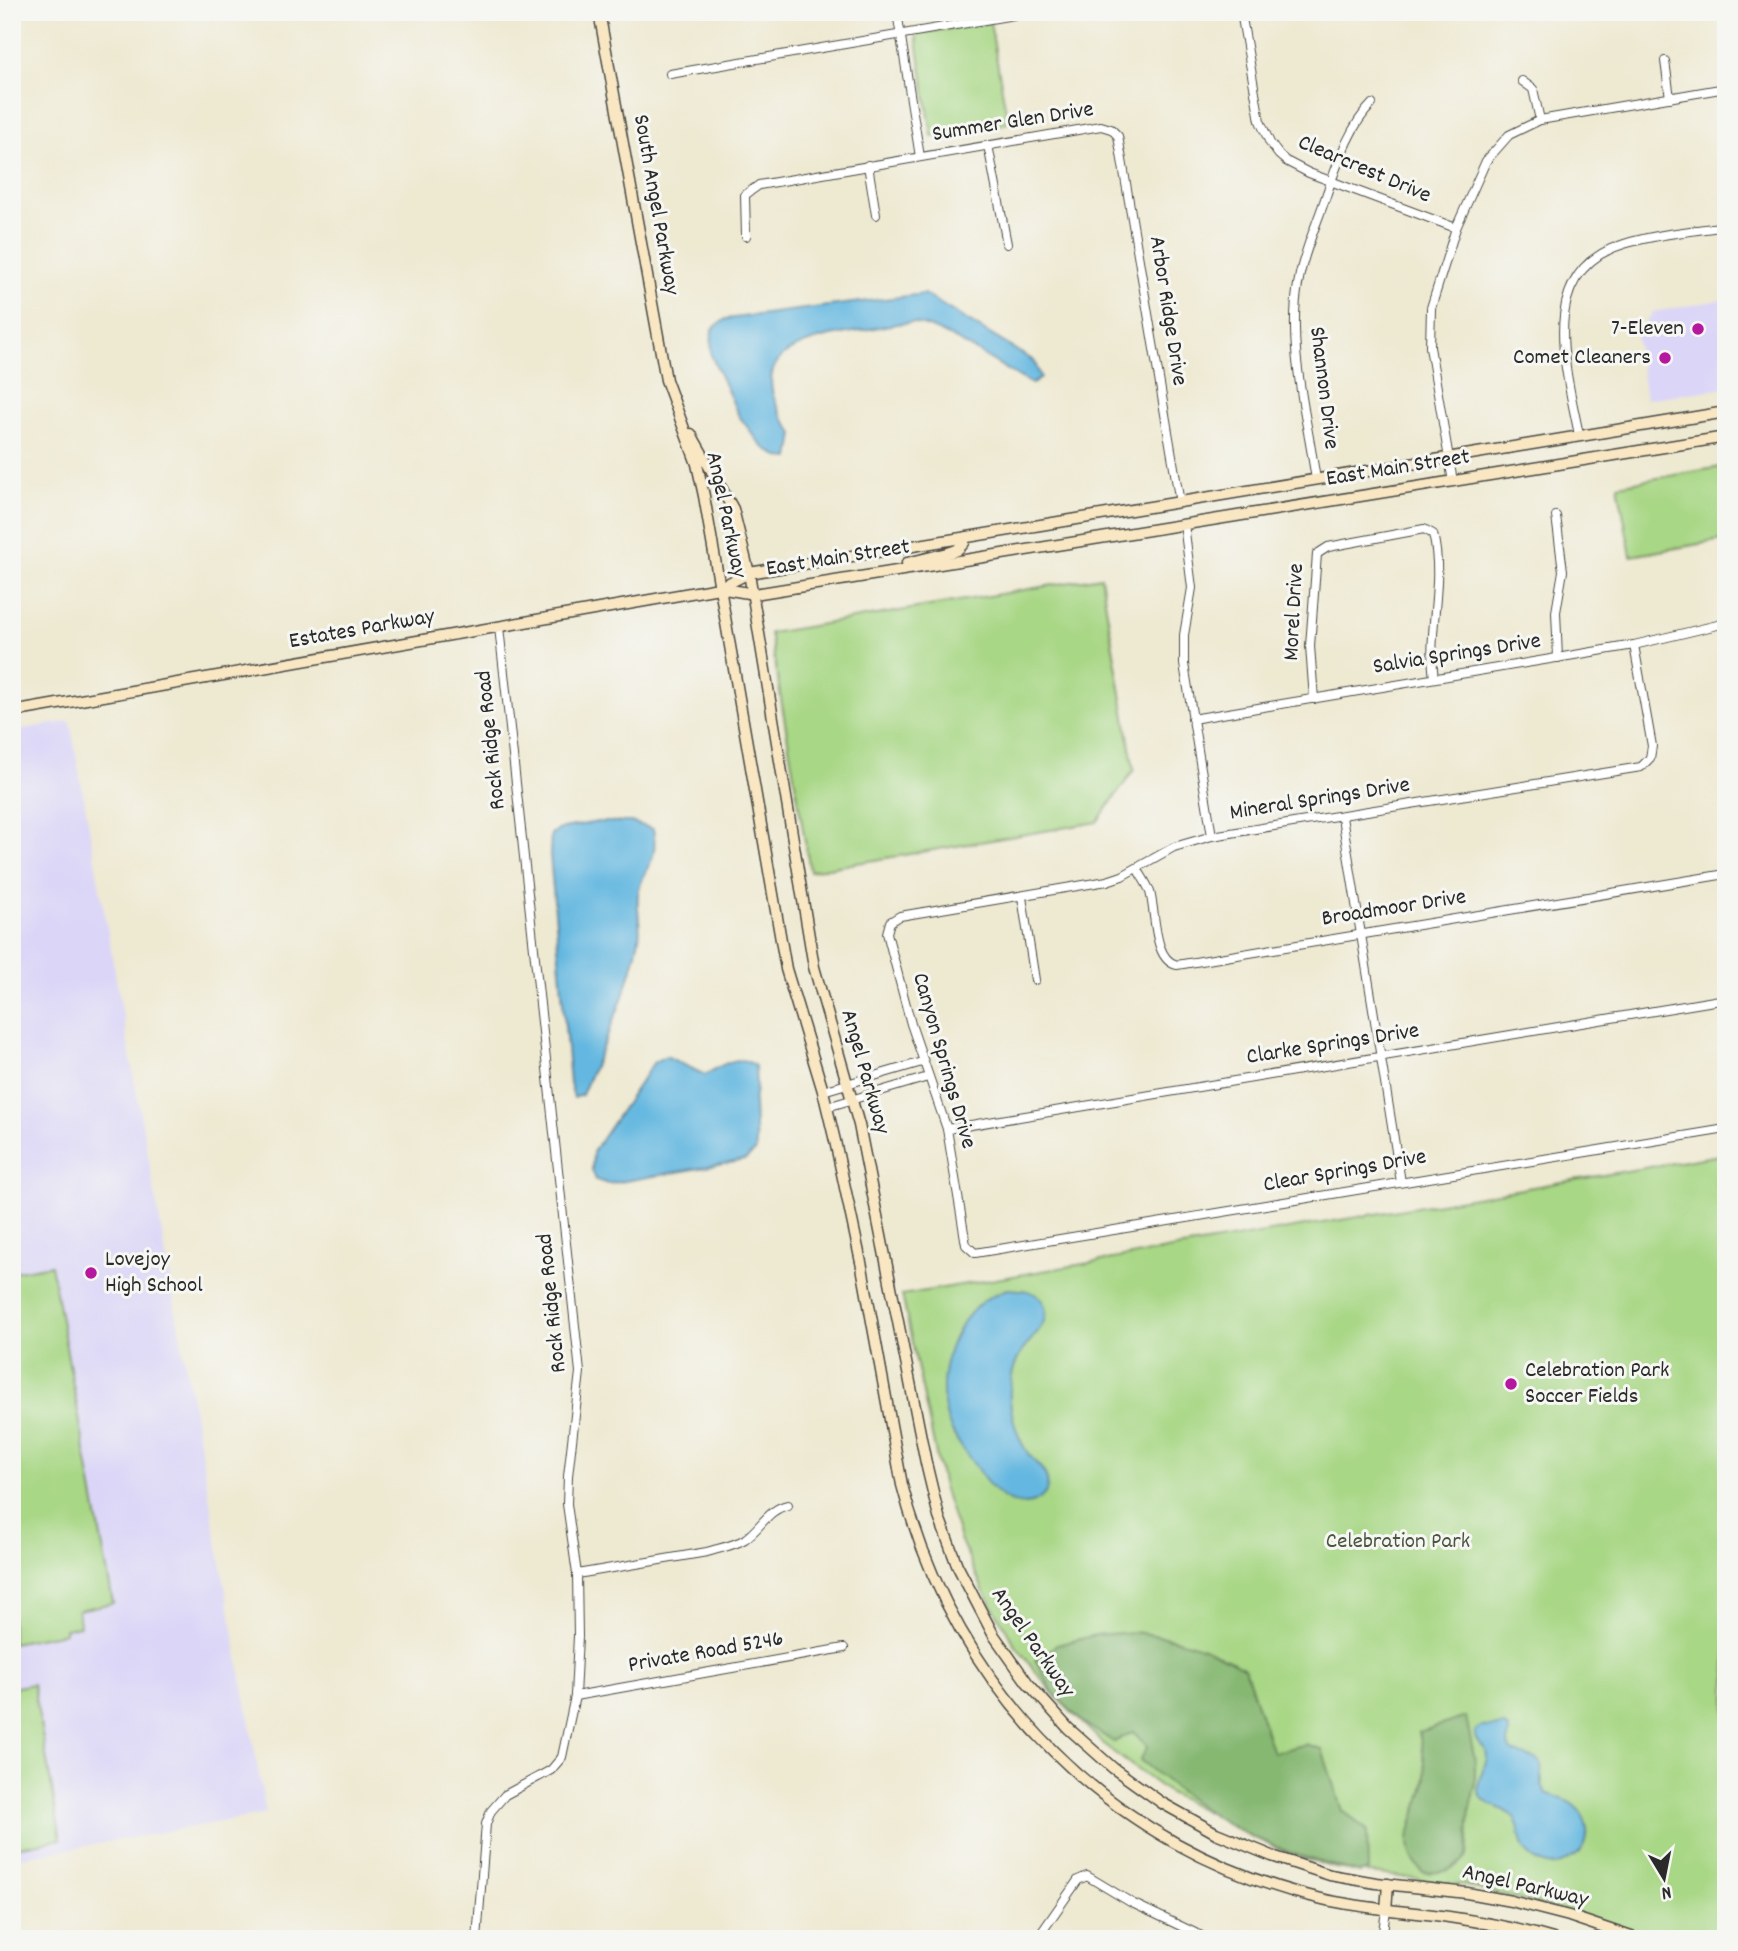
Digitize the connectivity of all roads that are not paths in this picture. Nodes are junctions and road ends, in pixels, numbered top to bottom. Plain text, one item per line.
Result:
1 (599, 12) edge
2 (897, 12) edge
3 (1031, 12) edge
4 (1241, 12) edge
5 (900, 35) junction
6 (1665, 61) dead end
7 (670, 74) dead end
8 (1522, 81) dead end
9 (1726, 88) edge
10 (1670, 98) junction
11 (1372, 104) dead end
12 (1540, 120) junction
13 (1111, 129) joint
14 (988, 145) junction
15 (920, 157) junction
16 (868, 165) junction
17 (1331, 182) junction
18 (876, 215) dead end
19 (1726, 226) edge
20 (1456, 228) junction
21 (746, 236) dead end
22 (1007, 244) dead end
23 (674, 404) junction
24 (1726, 412) edge
25 (1578, 435) junction
26 (1726, 437) edge
27 (1449, 457) junction
28 (1316, 480) junction
29 (1453, 482) junction
30 (1180, 503) junction
31 (1556, 516) dead end
32 (1184, 524) junction
33 (964, 538) junction
34 (749, 573) junction
35 (878, 573) junction
36 (719, 588) junction
37 (754, 594) junction
38 (1726, 623) edge
39 (499, 627) junction
40 (1634, 645) junction
41 (1558, 658) junction
42 (1434, 678) junction
43 (1314, 699) junction
44 (12, 712) edge
45 (1192, 719) junction
46 (1342, 817) junction
47 (1212, 836) junction
48 (1137, 868) junction
49 (1726, 874) edge
50 (1021, 897) junction
51 (891, 922) joint
52 (1361, 934) junction
53 (1035, 980) dead end
54 (1726, 999) edge
55 (1381, 1057) junction
56 (922, 1062) junction
57 (928, 1077) junction
58 (848, 1084) junction
59 (823, 1091) junction
60 (852, 1100) junction
61 (827, 1107) junction
62 (947, 1129) junction
63 (1726, 1129) edge
64 (1401, 1182) junction
65 (971, 1251) joint
66 (788, 1505) dead end
67 (577, 1574) junction
68 (844, 1648) dead end
69 (575, 1696) junction
70 (1388, 1884) junction
71 (1385, 1910) junction
72 (477, 1939) edge
73 (1037, 1939) edge
74 (1208, 1939) edge
75 (1382, 1939) edge
76 (1553, 1939) edge
77 (1637, 1939) edge

1 - 23 main road, South Angel Parkway
2 - 5 street
3 - 5 street
4 - 17 street, Clearcrest Drive
5 - 7 street
5 - 15 street
6 - 10 street
8 - 12 street
9 - 10 street
10 - 12 street
11 - 17 street, Shannon Drive
12 - 20 street
13 - 14 street, Summer Glen Drive
13 - 30 street, Arbor Ridge Drive
14 - 15 street, Summer Glen Drive
14 - 22 street
15 - 16 street, Summer Glen Drive
16 - 18 street
16 - 21 street, Summer Glen Drive
17 - 20 street, Clearcrest Drive
17 - 28 street, Shannon Drive
19 - 25 street
20 - 27 street
23 - 34 main road, Angel Parkway
23 - 36 main road, Angel Parkway
24 - 25 main road, East Main Street
25 - 27 main road, East Main Street
26 - 29 main road, East Main Street
27 - 28 main road, East Main Street
27 - 29 street
28 - 30 main road, East Main Street
29 - 32 main road, East Main Street
30 - 32 main road
30 - 33 main road, East Main Street
31 - 41 street
32 - 35 main road, East Main Street
32 - 45 street
33 - 34 main road, East Main Street
33 - 35 main road
34 - 36 main road, East Main Street
34 - 37 main road, Angel Parkway
35 - 37 main road, East Main Street
36 - 37 main road, East Main Street
36 - 39 main road, Estates Parkway
36 - 59 main road, Angel Parkway
37 - 58 main road, Angel Parkway
38 - 40 street, Salvia Springs Drive
39 - 44 main road, Estates Parkway
39 - 67 street, Rock Ridge Road
40 - 41 street, Salvia Springs Drive
40 - 46 street, Mineral Springs Drive
41 - 42 street, Salvia Springs Drive
42 - 43 street, Salvia Springs Drive
42 - 43 street, Morel Drive
43 - 45 street, Salvia Springs Drive
45 - 47 street
46 - 47 street, Mineral Springs Drive
46 - 52 street
47 - 48 street, Mineral Springs Drive
48 - 50 street, Mineral Springs Drive
48 - 52 street, Broadmoor Drive
49 - 52 street, Broadmoor Drive
50 - 51 street, Mineral Springs Drive
50 - 53 street
51 - 56 street, Canyon Springs Drive
52 - 55 street
54 - 55 street, Clarke Springs Drive
55 - 62 street, Clarke Springs Drive
55 - 64 street
56 - 57 street, Canyon Springs Drive
56 - 58 street
57 - 60 street
57 - 62 street, Canyon Springs Drive
58 - 59 street
58 - 60 main road, Angel Parkway
59 - 61 main road, Angel Parkway
60 - 61 street
60 - 70 main road, Angel Parkway
61 - 71 main road, Angel Parkway
62 - 65 street, Canyon Springs Drive
63 - 64 street, Clear Springs Drive
64 - 65 street, Clear Springs Drive
66 - 67 street
67 - 69 street, Rock Ridge Road
68 - 69 street, Private Road 5246
69 - 72 street, Rock Ridge Road
70 - 71 main road
70 - 77 main road, Angel Parkway
71 - 75 street
71 - 76 main road, Angel Parkway
73 - 74 street

